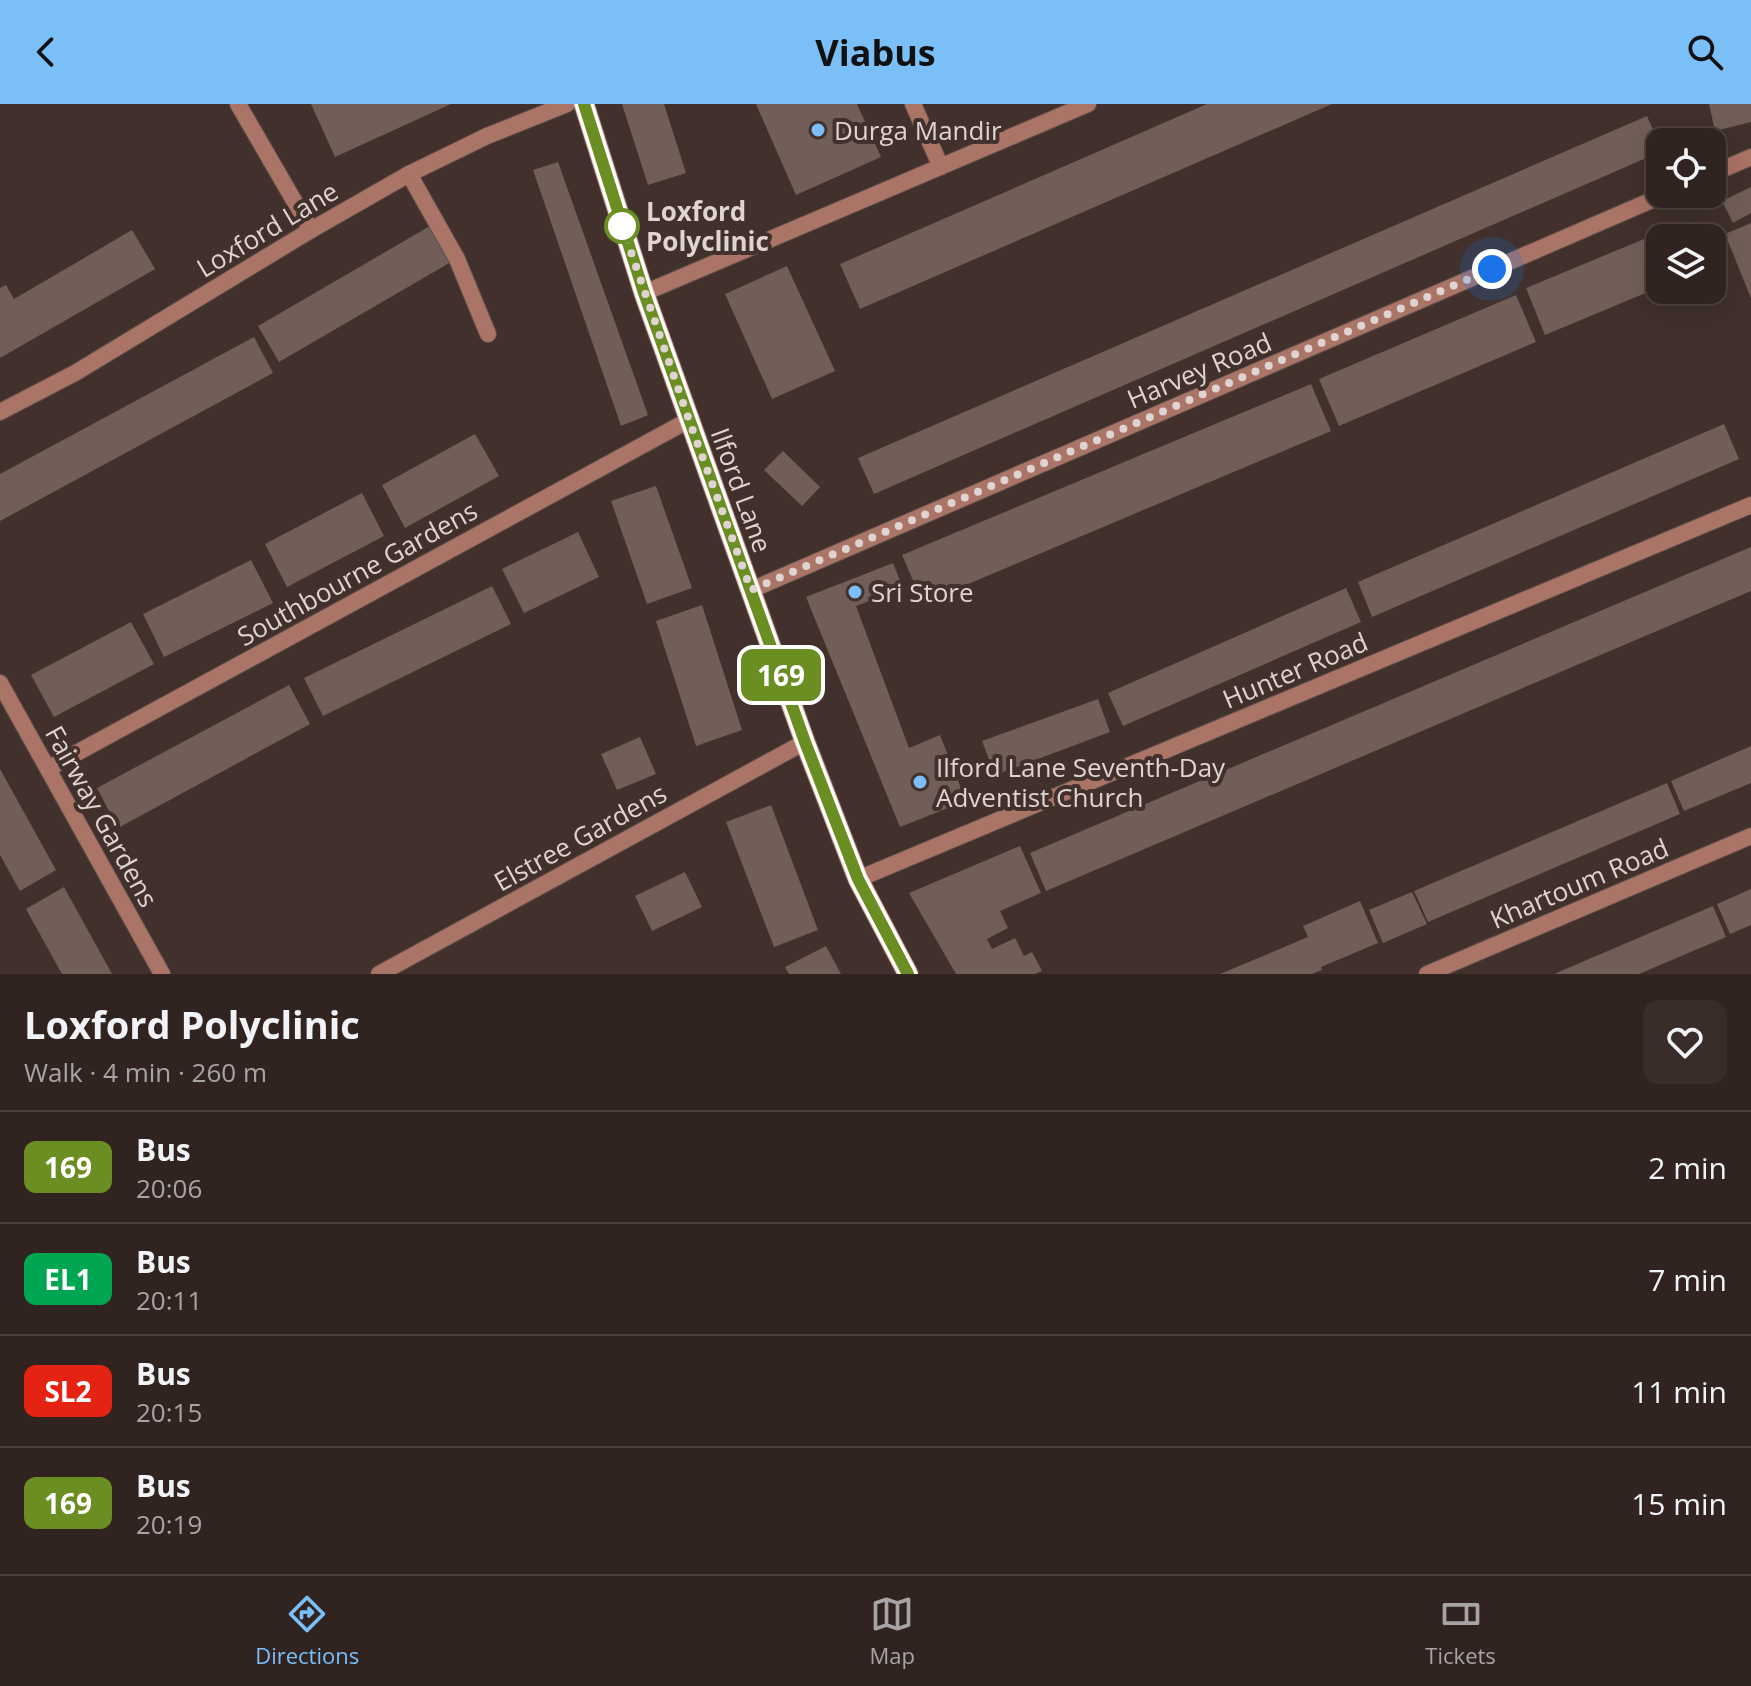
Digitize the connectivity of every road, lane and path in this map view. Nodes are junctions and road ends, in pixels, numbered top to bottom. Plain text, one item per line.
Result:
1 (238, 104) edge
2 (567, 104) edge
3 (584, 104) edge
4 (913, 104) edge
5 (1088, 104) edge
6 (1751, 157) edge
7 (941, 167) junction
8 (1726, 168) edge
9 (409, 174) junction
10 (1646, 203) edge
11 (311, 230) junction
12 (644, 293) junction
13 (488, 334) dead end
14 (0, 412) edge
15 (689, 420) junction
16 (1751, 505) edge
17 (751, 590) junction
18 (0, 683) edge
19 (805, 742) junction
20 (49, 768) junction
21 (1751, 836) edge
22 (858, 879) junction
23 (162, 974) edge
24 (379, 974) edge
25 (908, 974) edge
26 (1427, 974) edge

1 - 11 street
2 - 9 street, Loxford Lane
3 - 12 main road, Ilford Lane
4 - 7 street
5 - 7 street
6 - 8 street
7 - 12 street
9 - 11 street, Loxford Lane
9 - 13 street
10 - 17 street, Harvey Road
11 - 14 street, Loxford Lane
12 - 15 main road, Ilford Lane
15 - 17 main road, Ilford Lane
15 - 20 street, Southbourne Gardens
16 - 22 street, Hunter Road
17 - 19 main road, Ilford Lane
18 - 20 street, Fairway Gardens
19 - 22 main road, Ilford Lane
19 - 24 street, Elstree Gardens
20 - 23 street, Fairway Gardens
21 - 26 street, Khartoum Road
22 - 25 main road, Ilford Lane

